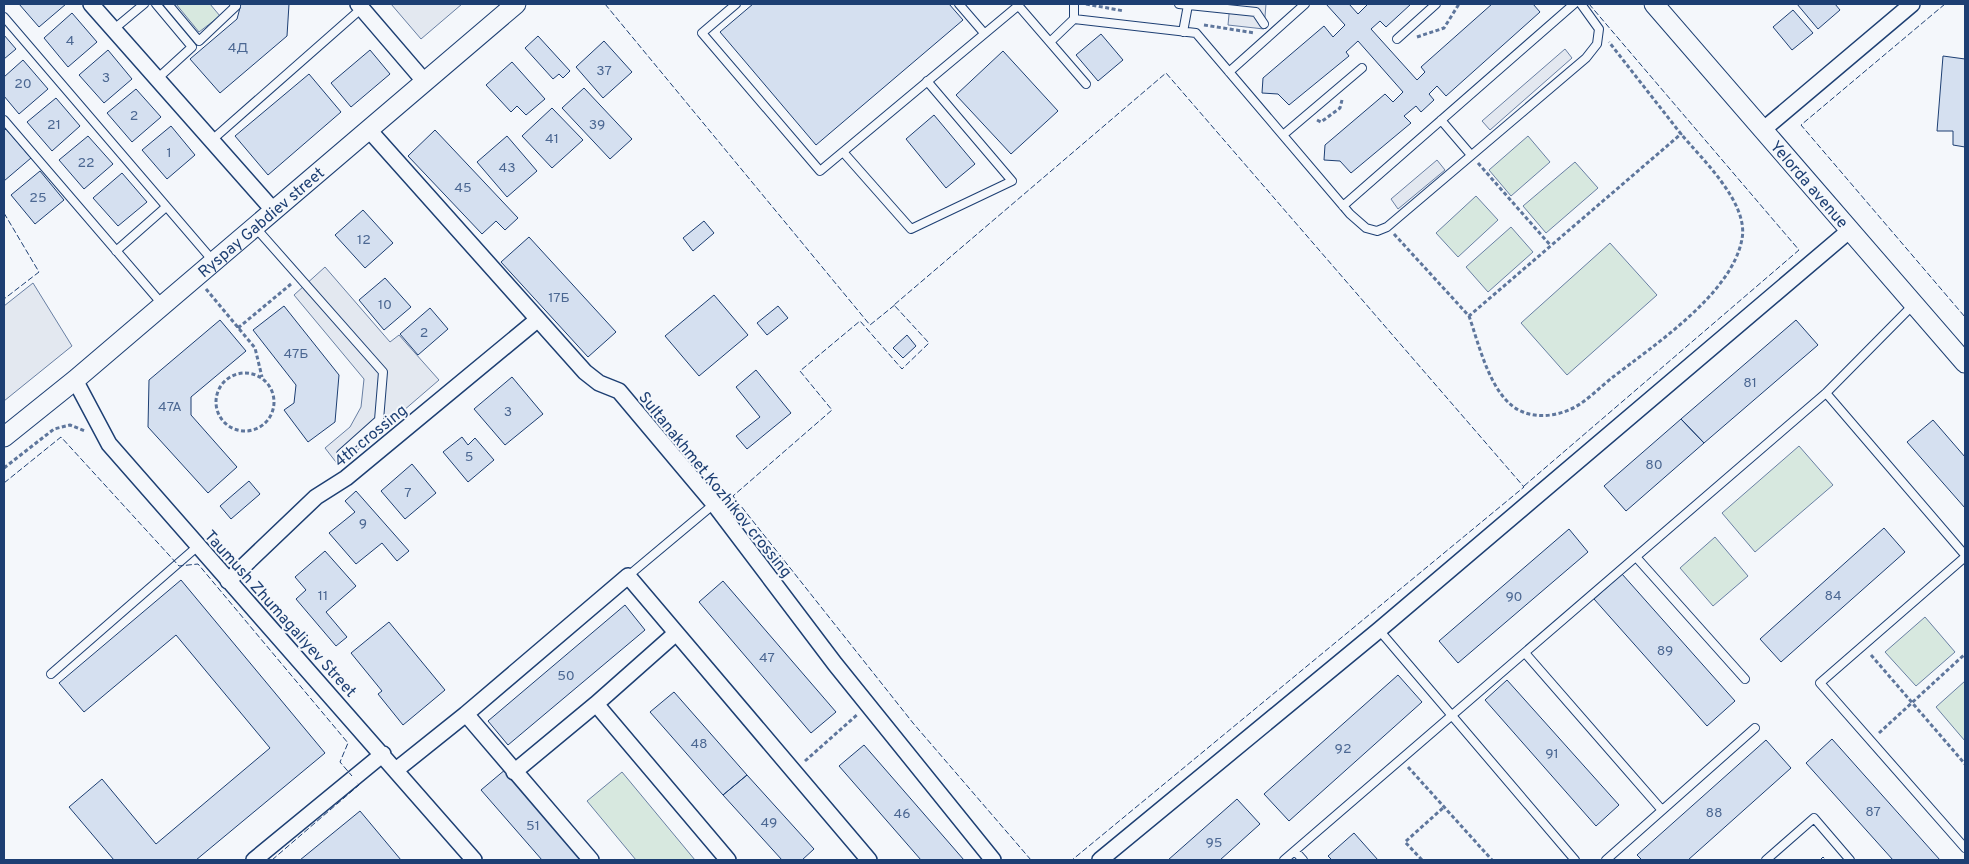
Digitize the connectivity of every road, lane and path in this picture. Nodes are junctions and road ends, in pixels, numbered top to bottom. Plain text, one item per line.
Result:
1 (91, 4) edge
2 (144, 4) edge
3 (156, 4) edge
4 (168, 4) edge
5 (234, 4) edge
6 (959, 4) edge
7 (1018, 4) edge
8 (1074, 4) edge
9 (1179, 4) edge
10 (1305, 4) edge
11 (1436, 4) edge
12 (1459, 4) edge
13 (1574, 4) edge
14 (1581, 4) edge
15 (1654, 4) edge
16 (1912, 4) edge
17 (512, 5) edge
18 (731, 5) edge
19 (1188, 5) edge
20 (360, 6) edge
21 (4, 17) edge
22 (1074, 19) junction
23 (1264, 24) dead end
24 (114, 29) junction
25 (1599, 29) junction
26 (1183, 32) junction
27 (984, 33) junction
28 (1397, 39) joint
29 (1050, 42) junction
30 (1362, 68) dead end
31 (1229, 72) junction
32 (157, 79) junction
33 (927, 81) junction
34 (425, 82) junction
35 (1086, 84) dead end
36 (4, 120) edge
37 (1441, 120) junction
38 (1764, 129) junction
39 (369, 130) junction
40 (1681, 134) junction
41 (1283, 135) junction
42 (212, 140) junction
43 (843, 152) junction
44 (1471, 155) junction
45 (1343, 206) junction
46 (166, 207) junction
47 (274, 211) junction
48 (255, 227) junction
49 (1387, 227) junction
50 (1850, 230) junction
51 (1551, 246) junction
52 (116, 251) junction
53 (214, 262) junction
54 (299, 277) junction
55 (196, 278) junction
56 (1914, 304) junction
57 (163, 305) junction
58 (1469, 316) junction
59 (537, 320) junction
60 (238, 328) junction
61 (1965, 363) edge
62 (262, 378) junction
63 (75, 380) junction
64 (1826, 393) junction
65 (86, 432) dead end
66 (4, 437) edge
67 (342, 454) dead end
68 (4, 468) edge
69 (714, 504) junction
70 (198, 546) junction
71 (1965, 556) edge
72 (1636, 557) junction
73 (628, 576) junction
74 (228, 581) junction
75 (1379, 630) junction
76 (675, 634) junction
77 (1863, 646) junction
78 (1525, 653) junction
79 (1965, 654) edge
80 (51, 674) dead end
81 (1745, 679) dead end
82 (1912, 702) junction
83 (596, 704) junction
84 (868, 705) junction
85 (466, 714) junction
86 (1451, 715) junction
87 (1755, 728) dead end
88 (1870, 741) junction
89 (383, 754) junction
90 (1401, 759) junction
91 (1965, 764) edge
92 (396, 770) junction
93 (514, 772) junction
94 (793, 772) junction
95 (1444, 807) junction
96 (1661, 809) junction
97 (1965, 848) edge
98 (1295, 851) junction
99 (254, 860) edge
100 (474, 860) edge
101 (591, 860) edge
102 (728, 860) edge
103 (869, 860) edge
104 (993, 860) edge
105 (1100, 860) edge
106 (1284, 860) edge
107 (1303, 860) edge
108 (1422, 860) edge
109 (1492, 860) edge
110 (1575, 860) edge
111 (1606, 860) edge
112 (1766, 860) edge
113 (1850, 860) edge

1 - 24 street
2 - 24 lane
3 - 32 lane
4 - 5 lane
6 - 27 lane
7 - 27 lane
7 - 29 lane
8 - 22 lane
9 - 19 lane
10 - 31 lane
11 - 28 lane
12 - 28 path
13 - 37 lane
14 - 25 lane
15 - 38 street, Yelorda avenue
16 - 38 street
17 - 34 street, Ryspay Gabdiev street
18 - 43 lane
19 - 23 lane
19 - 26 lane
20 - 34 street
20 - 42 lane
21 - 46 lane
22 - 26 lane
22 - 29 lane
24 - 32 street
25 - 40 path
25 - 44 lane
26 - 31 lane
27 - 33 lane
29 - 35 lane
30 - 41 lane
31 - 41 lane
32 - 42 street
33 - 43 lane
33 - 43 lane
34 - 39 street, Ryspay Gabdiev street
36 - 52 lane
37 - 44 lane
37 - 45 lane
38 - 50 street, Yelorda avenue
39 - 47 street, Ryspay Gabdiev street
39 - 59 street, Sultanakhmet Kozhikov crossing
40 - 51 path
40 - 58 path
41 - 45 lane
42 - 47 street
44 - 49 lane
44 - 51 path
45 - 49 lane
46 - 52 lane
46 - 53 lane
47 - 48 street, Ryspay Gabdiev street
48 - 53 street, Ryspay Gabdiev street
48 - 54 lane
49 - 58 path
50 - 56 street, Yelorda avenue
50 - 75 street
51 - 58 path
52 - 57 lane
53 - 55 street, Ryspay Gabdiev street
54 - 60 path
54 - 67 lane
55 - 57 street, Ryspay Gabdiev street
55 - 60 path
56 - 61 street, Yelorda avenue
56 - 64 lane
57 - 63 street, Ryspay Gabdiev street
59 - 69 street, Sultanakhmet Kozhikov crossing
59 - 74 street, 4th crossing
60 - 62 path
62 - 62 path
63 - 66 street, Ryspay Gabdiev street
63 - 70 street, Taumush Zhumagaliyev Street
64 - 71 lane
64 - 72 lane
65 - 68 path
69 - 73 lane
69 - 84 street, Sultanakhmet Kozhikov crossing
70 - 74 street, Taumush Zhumagaliyev Street
70 - 80 lane
71 - 77 lane
72 - 78 lane
72 - 81 lane
73 - 76 street
73 - 85 street
74 - 89 street, Taumush Zhumagaliyev Street
75 - 86 lane
75 - 105 street
76 - 83 street
76 - 94 street
77 - 82 path
77 - 88 lane
78 - 86 lane
78 - 96 lane
79 - 82 path
82 - 88 path
82 - 91 path
83 - 93 street
83 - 102 street
84 - 94 path
84 - 104 street, Sultanakhmet Kozhikov crossing
85 - 92 street
85 - 93 street
86 - 90 lane
86 - 110 lane
87 - 96 lane
88 - 97 lane
89 - 92 street, Taumush Zhumagaliyev Street
89 - 99 street
90 - 95 path
90 - 98 lane
92 - 100 street, Taumush Zhumagaliyev Street
93 - 101 street
94 - 103 street
95 - 108 path
95 - 109 path
96 - 111 lane
98 - 106 lane
98 - 107 lane
112 - 113 lane

